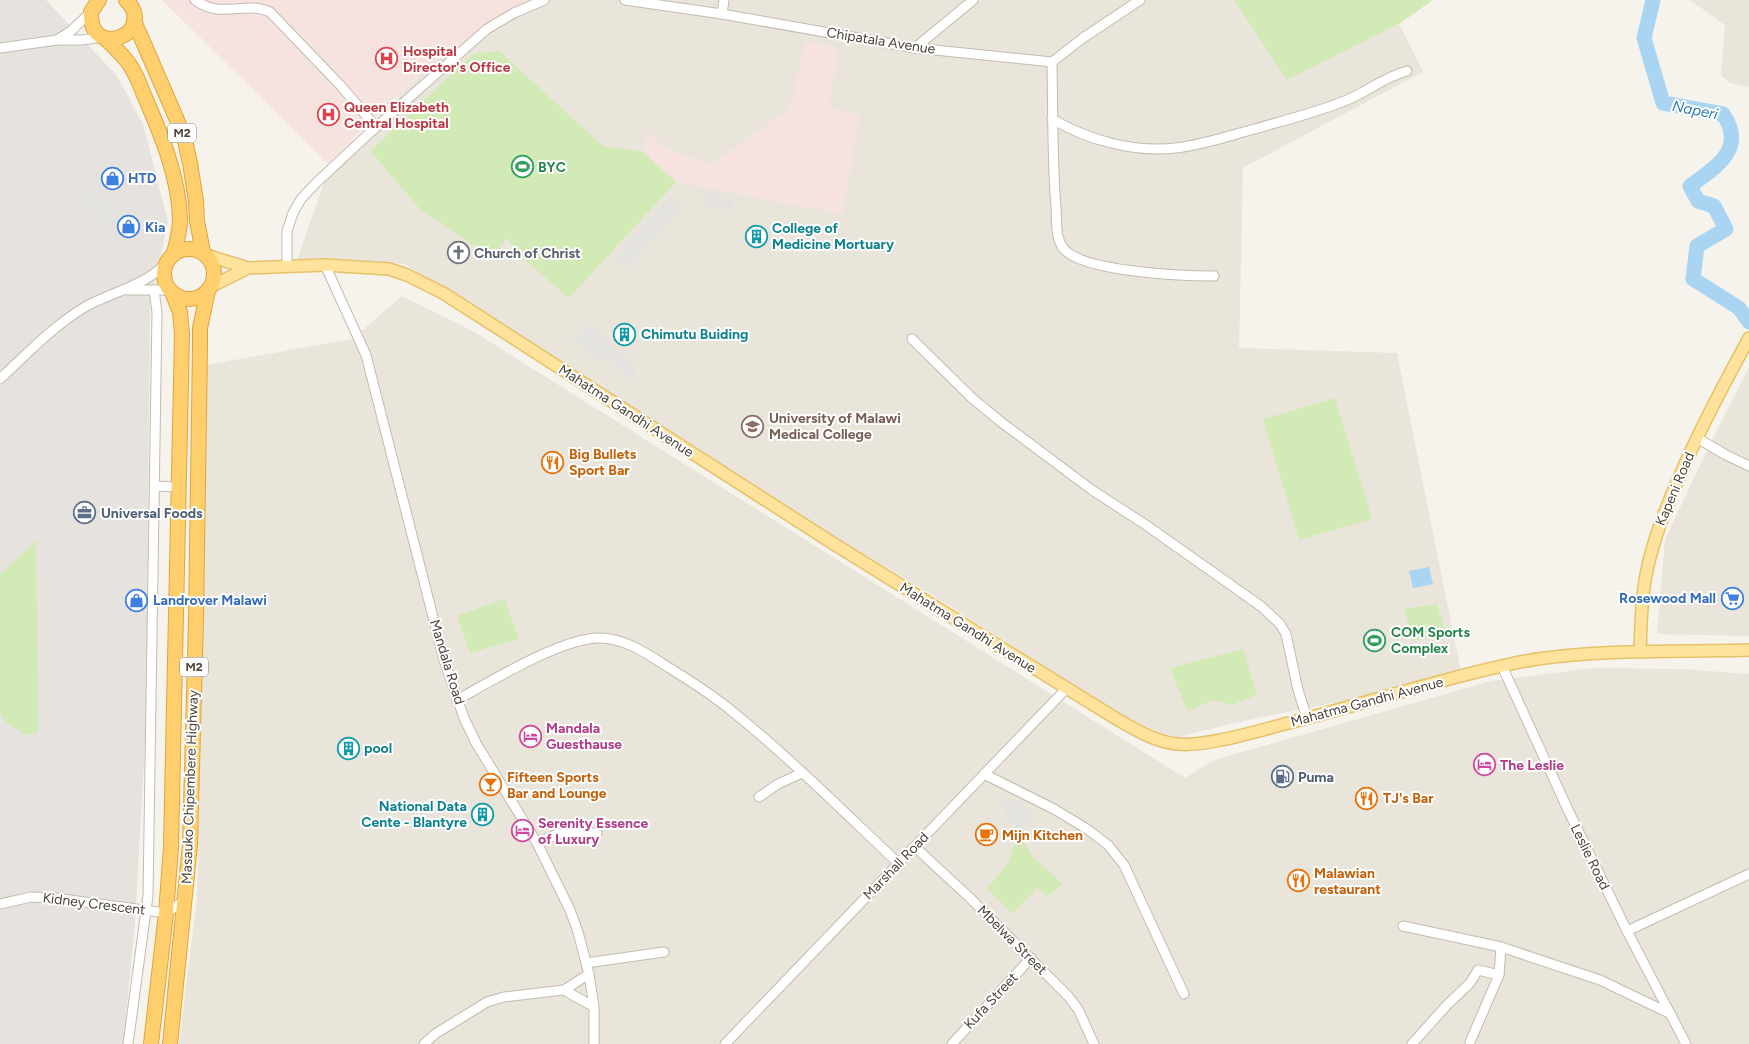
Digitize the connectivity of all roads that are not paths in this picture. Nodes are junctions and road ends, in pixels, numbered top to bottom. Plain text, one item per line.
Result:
1 (126, 0) edge
2 (195, 0) edge
3 (544, 0) edge
4 (626, 0) edge
5 (724, 0) edge
6 (974, 0) edge
7 (1140, 0) edge
8 (92, 5) edge
9 (722, 14) junction
10 (134, 21) junction
11 (105, 38) junction
12 (57, 40) junction
13 (0, 48) edge
14 (916, 48) junction
15 (1052, 62) junction
16 (1407, 71) dead end
17 (1052, 119) junction
18 (376, 127) junction
19 (204, 254) junction
20 (170, 259) junction
21 (326, 265) junction
22 (287, 267) junction
23 (248, 268) junction
24 (1214, 276) dead end
25 (209, 289) junction
26 (123, 290) junction
27 (154, 290) junction
28 (171, 291) junction
29 (1749, 338) edge
30 (912, 339) dead end
31 (0, 379) edge
32 (1697, 438) junction
33 (1749, 466) edge
34 (155, 486) junction
35 (178, 487) junction
36 (1749, 650) edge
37 (1640, 652) junction
38 (1502, 666) junction
39 (1066, 689) junction
40 (457, 700) junction
41 (1307, 718) junction
42 (802, 773) junction
43 (984, 774) junction
44 (759, 797) dead end
45 (597, 833) dead end
46 (537, 842) junction
47 (915, 847) junction
48 (898, 863) junction
49 (1749, 874) edge
50 (185, 900) junction
51 (0, 904) edge
52 (146, 910) junction
53 (166, 913) junction
54 (1404, 926) dead end
55 (1627, 931) junction
56 (1501, 946) junction
57 (664, 952) dead end
58 (1031, 958) junction
59 (586, 962) junction
60 (589, 974) junction
61 (1498, 975) junction
62 (564, 990) junction
63 (1184, 994) dead end
64 (594, 1007) junction
65 (1672, 1014) junction
66 (1470, 1042) dead end
67 (128, 1044) edge
68 (151, 1044) edge
69 (170, 1044) edge
70 (424, 1044) edge
71 (594, 1044) edge
72 (725, 1044) edge
73 (952, 1044) edge
74 (1094, 1044) edge
75 (1412, 1044) edge
76 (1686, 1044) edge

1 - 10 highway, M2
2 - 18 street
3 - 18 street
4 - 9 street, Chipatala Avenue
5 - 9 street
6 - 14 street
7 - 15 street
8 - 11 highway, M2
8 - 12 street
9 - 14 street, Chipatala Avenue
10 - 11 highway
10 - 19 highway, M2
11 - 12 street
11 - 20 highway, M2
12 - 13 street
14 - 15 street, Chipatala Avenue
15 - 17 street
16 - 17 street
17 - 24 street
18 - 22 street
19 - 20 highway
19 - 23 main road, Mahatma Gandhi Avenue
19 - 25 highway, M2
20 - 26 street
20 - 28 highway, M2
21 - 22 main road, Mahatma Gandhi Avenue
21 - 39 main road, Mahatma Gandhi Avenue
21 - 40 street, Mandala Road
22 - 23 main road, Mahatma Gandhi Avenue
23 - 25 main road, Mahatma Gandhi Avenue
25 - 28 highway
25 - 50 highway, Masauko Chipembere Highway / M2
26 - 27 street
26 - 31 street
27 - 28 street
27 - 34 street
28 - 35 highway, Masauko Chipembere Highway / M2
29 - 32 main road, Kapeni Road
30 - 41 street
32 - 33 street
32 - 37 main road, Kapeni Road
34 - 35 street
34 - 52 street
35 - 53 highway, Masauko Chipembere Highway / M2
36 - 37 main road, Mahatma Gandhi Avenue
37 - 38 main road, Mahatma Gandhi Avenue
38 - 41 main road, Mahatma Gandhi Avenue
38 - 55 street, Leslie Road
39 - 41 main road, Mahatma Gandhi Avenue
39 - 43 street, Marshall Road
40 - 42 street
40 - 46 street, Mandala Road
42 - 44 street
42 - 48 street
43 - 47 street, Marshall Road
43 - 63 street
45 - 46 street
46 - 59 street, Mandala Road
47 - 48 street, Marshall Road
47 - 58 street, Mbelwa Street
48 - 72 street, Marshall Road
49 - 55 street
50 - 53 street
50 - 69 highway, Masauko Chipembere Highway / M2
51 - 52 street, Kidney Crescent
52 - 53 street, Kidney Crescent
52 - 67 street
53 - 68 highway, Masauko Chipembere Highway / M2
54 - 56 street
55 - 65 street, Leslie Road
56 - 61 street
56 - 65 street
57 - 59 street
58 - 73 street, Kufa Street
58 - 74 street, Mbelwa Street
59 - 60 street, Mandala Road
60 - 62 street
60 - 64 street, Mandala Road
61 - 66 street
61 - 75 street
62 - 64 street
62 - 70 street
64 - 71 street, Mandala Road
65 - 76 street, Leslie Road

